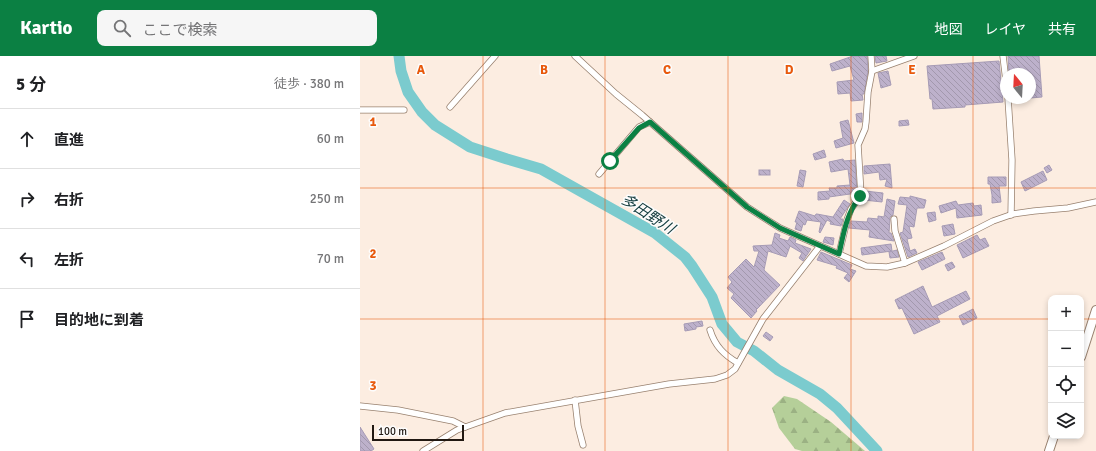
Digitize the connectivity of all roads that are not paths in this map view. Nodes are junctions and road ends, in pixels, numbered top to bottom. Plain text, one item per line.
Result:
1 (495, 56) edge
2 (575, 56) edge
3 (871, 56) edge
4 (914, 56) edge
5 (1003, 56) edge
6 (1004, 68) edge
7 (872, 71) junction
8 (1008, 104) edge
9 (450, 106) dead end
10 (360, 110) edge
11 (404, 110) dead end
12 (650, 122) junction
13 (599, 174) dead end
14 (1096, 202) edge
15 (1011, 215) junction
16 (894, 219) dead end
17 (820, 246) junction
18 (839, 254) junction
19 (905, 263) junction
20 (1096, 310) edge
21 (710, 330) dead end
22 (1084, 347) edge
23 (739, 362) junction
24 (575, 400) junction
25 (360, 406) edge
26 (465, 426) junction
27 (1053, 439) edge
28 (583, 445) dead end
29 (422, 451) edge
30 (1049, 451) edge

1 - 9 street
2 - 12 street
3 - 7 street
4 - 7 street
5 - 6 street
7 - 18 street
8 - 15 street
10 - 11 street
12 - 13 street
12 - 17 street
14 - 15 street
15 - 19 street
16 - 19 street
17 - 18 street
17 - 23 street
18 - 19 street
20 - 22 street
21 - 23 street
23 - 24 street
24 - 26 street
24 - 28 street
25 - 26 street
26 - 29 street
27 - 30 street

